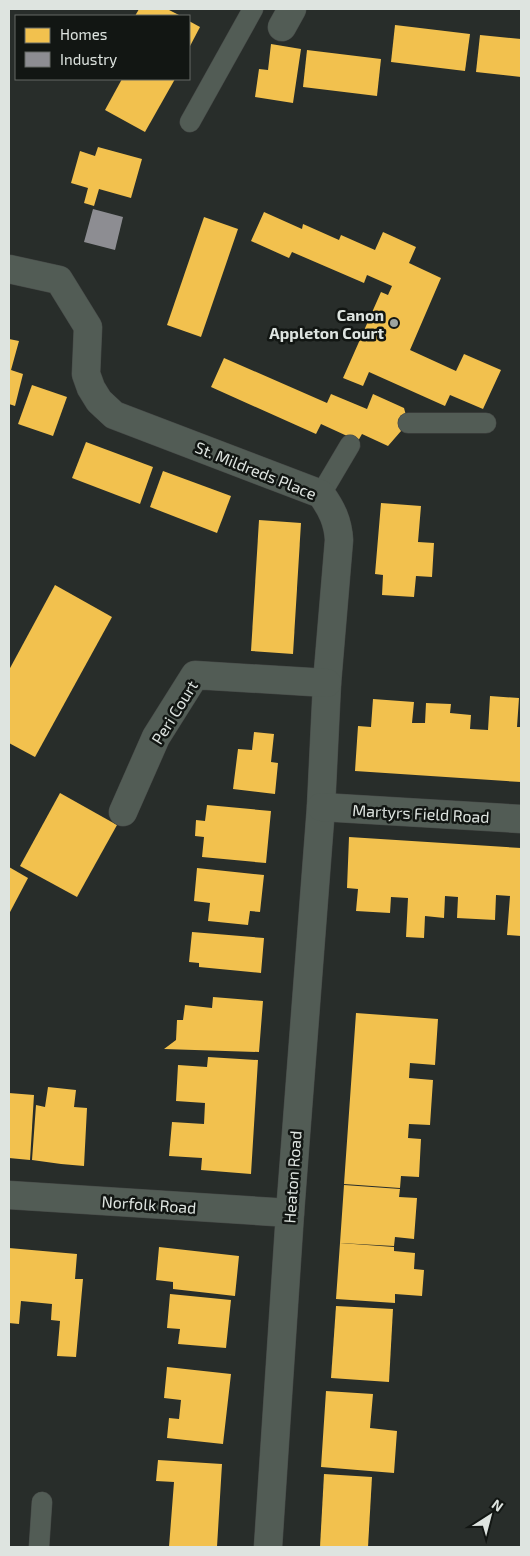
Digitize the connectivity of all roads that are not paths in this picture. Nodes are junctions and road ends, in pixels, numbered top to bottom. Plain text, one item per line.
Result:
1 (253, 9) edge
2 (190, 122) dead end
3 (9, 269) edge
4 (408, 423) dead end
5 (486, 423) dead end
6 (350, 445) dead end
7 (322, 494) junction
8 (327, 683) junction
9 (321, 807) junction
10 (123, 812) dead end
11 (521, 819) edge
12 (9, 1195) edge
13 (290, 1213) junction
14 (42, 1502) dead end
15 (40, 1547) edge
16 (268, 1547) edge

1 - 2 lane
3 - 7 street, St. Mildreds Place
4 - 5 lane
6 - 7 lane
7 - 8 street, St. Mildreds Place
8 - 9 street, St. Mildreds Place
8 - 10 street, Peri Court
9 - 11 street, Martyrs Field Road
9 - 13 street, Heaton Road
12 - 13 street, Norfolk Road
13 - 16 street, Heaton Road
14 - 15 lane

